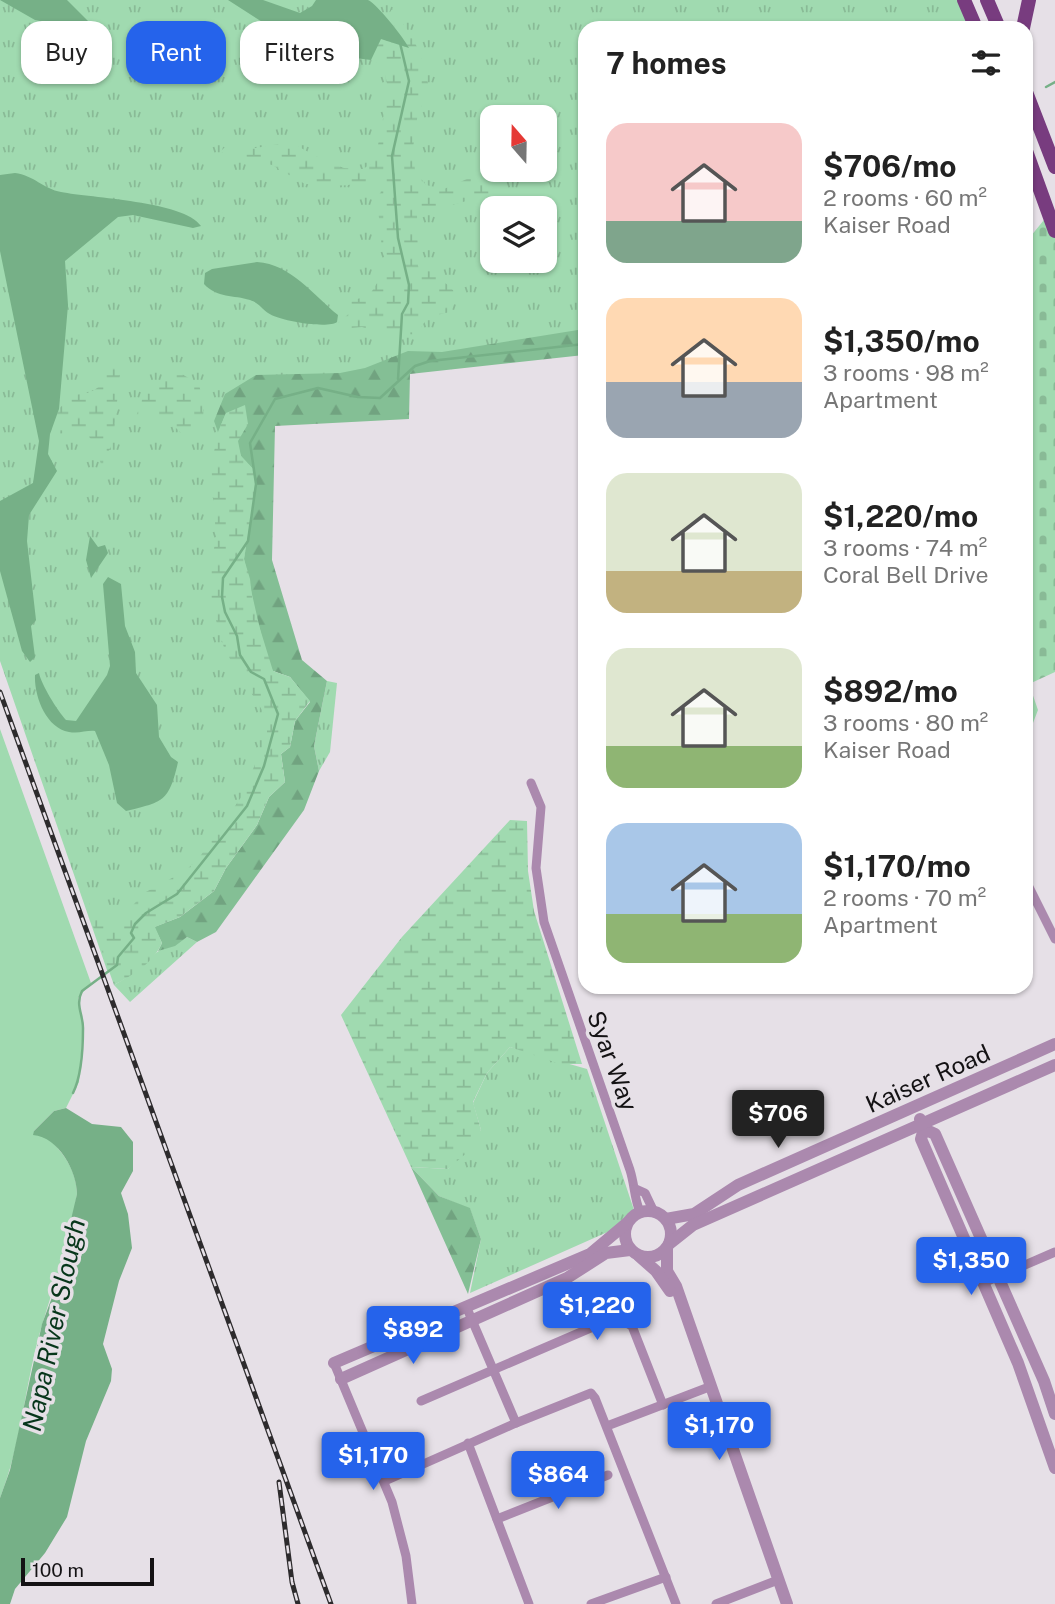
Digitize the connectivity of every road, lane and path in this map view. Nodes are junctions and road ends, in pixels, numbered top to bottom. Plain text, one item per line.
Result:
1 (987, 0) edge
2 (1029, 0) edge
3 (969, 4) edge
4 (974, 21) edge
5 (996, 21) edge
6 (1024, 21) edge
7 (1033, 110) edge
8 (1055, 167) edge
9 (1033, 170) edge
10 (1051, 220) edge
11 (531, 783) dead end
12 (1033, 895) edge
13 (1055, 939) edge
14 (1055, 1044) edge
15 (1055, 1065) edge
16 (916, 1108) junction
17 (923, 1126) junction
18 (636, 1189) junction
19 (640, 1212) junction
20 (654, 1212) junction
21 (666, 1219) junction
22 (628, 1223) junction
23 (668, 1247) junction
24 (1055, 1252) edge
25 (635, 1253) junction
26 (999, 1276) junction
27 (983, 1283) junction
28 (466, 1306) junction
29 (681, 1308) junction
30 (473, 1322) junction
31 (334, 1363) joint
32 (495, 1369) junction
33 (341, 1379) junction
34 (709, 1387) junction
35 (421, 1401) dead end
36 (663, 1405) junction
37 (1055, 1414) edge
38 (516, 1423) junction
39 (607, 1426) junction
40 (468, 1444) junction
41 (1055, 1468) edge
42 (608, 1475) dead end
43 (385, 1481) junction
44 (497, 1520) junction
45 (666, 1577) junction
46 (778, 1580) junction
47 (412, 1604) edge
48 (529, 1604) edge
49 (591, 1604) edge
50 (676, 1604) edge
51 (716, 1604) edge
52 (787, 1604) edge

1 - 5 main road
2 - 6 main road
3 - 4 main road
7 - 8 main road
9 - 10 main road
11 - 18 street, Syar Way
12 - 13 street
14 - 16 street, Kaiser Road
15 - 17 street, Kaiser Road
16 - 17 street
16 - 21 street, Kaiser Road
17 - 23 street, Kaiser Road
17 - 26 street
17 - 27 street
18 - 19 street, Syar Way
18 - 20 street, Syar Way
19 - 20 street
19 - 22 street
20 - 21 street
21 - 23 street
22 - 25 street
22 - 28 street
23 - 25 street
23 - 29 street
24 - 26 street
25 - 29 street
25 - 30 street
26 - 27 street
26 - 37 street
27 - 41 street
28 - 30 street
28 - 31 street
29 - 34 street
30 - 32 street
30 - 33 street
31 - 33 street
32 - 35 street
32 - 36 street
32 - 38 street
33 - 43 street
34 - 36 street
34 - 46 street
36 - 39 street
38 - 39 street
38 - 40 street
39 - 45 street
40 - 43 street
40 - 44 street
42 - 44 street
43 - 47 street
44 - 48 street
45 - 49 street
45 - 50 street
46 - 51 street
46 - 52 street

